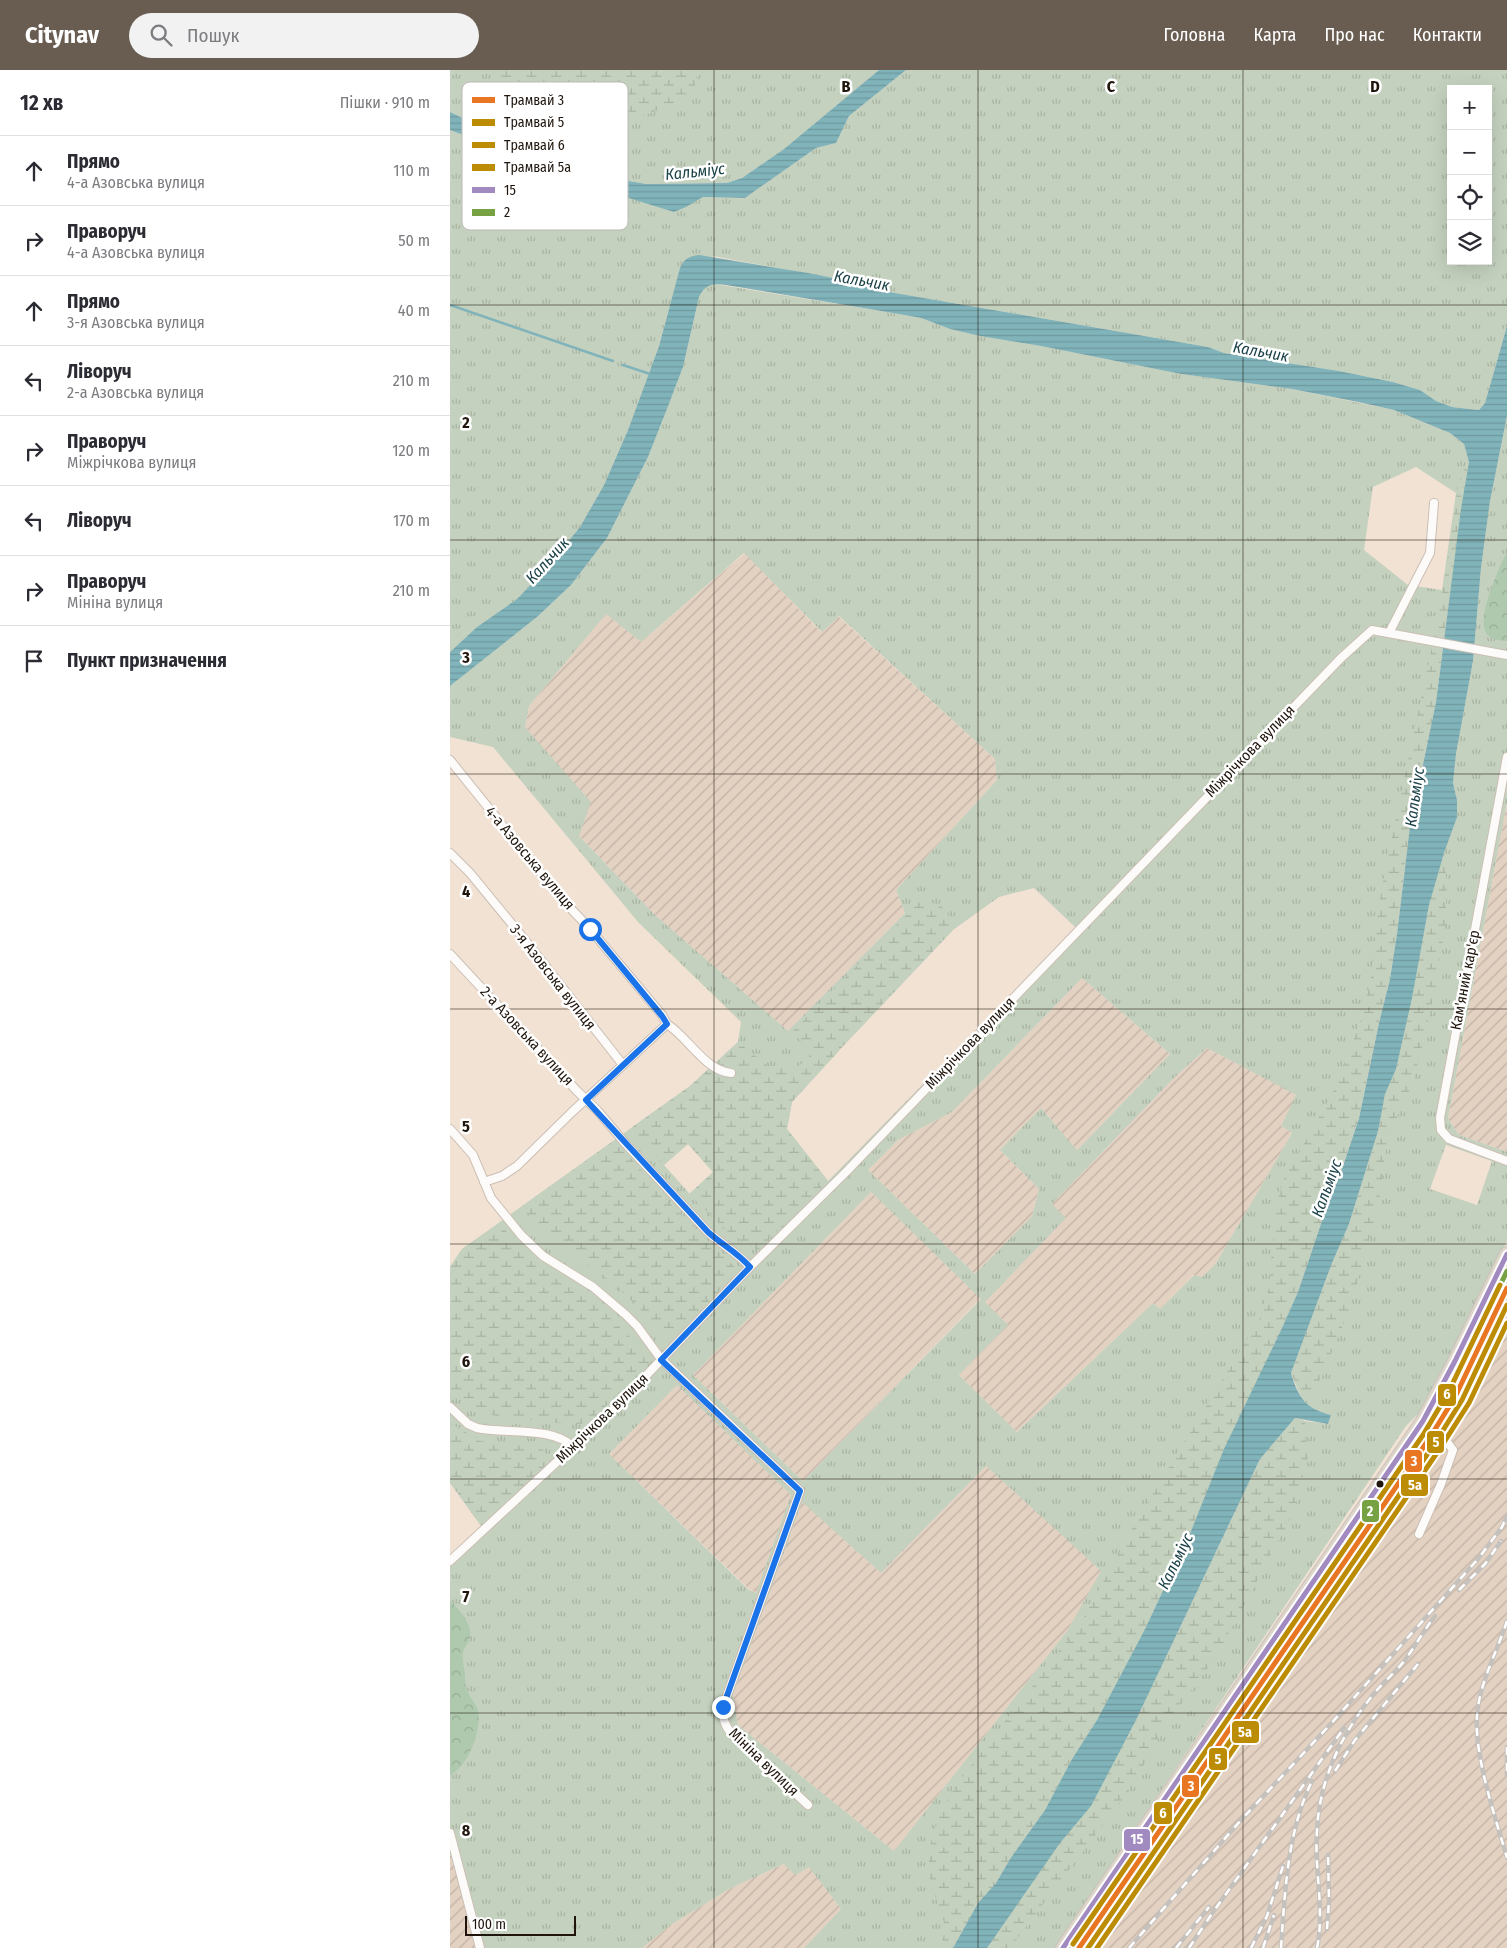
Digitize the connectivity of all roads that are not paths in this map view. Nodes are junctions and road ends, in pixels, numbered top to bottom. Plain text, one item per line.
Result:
1 (1434, 503) dead end
2 (1389, 633) junction
3 (1507, 655) edge
4 (1507, 757) edge
5 (450, 760) edge
6 (450, 853) edge
7 (450, 954) edge
8 (667, 1024) junction
9 (623, 1066) junction
10 (731, 1073) dead end
11 (586, 1100) junction
12 (450, 1129) edge
13 (1507, 1161) edge
14 (484, 1182) junction
15 (1507, 1254) edge
16 (750, 1267) junction
17 (661, 1360) junction
18 (450, 1407) edge
19 (1423, 1421) junction
20 (574, 1447) junction
21 (1419, 1534) dead end
22 (453, 1559) edge
23 (808, 1805) dead end
24 (450, 1833) edge
25 (480, 1948) edge
26 (1063, 1948) edge

1 - 2 street
2 - 3 street
2 - 16 street, Міжрічкова вулиця
4 - 13 street, Кам'яний кар'єр
5 - 8 street, 4-а Азовська вулиця
6 - 9 street, 3-я Азовська вулиця
7 - 11 street, 2-а Азовська вулиця
8 - 9 street
8 - 10 street, 4-а Азовська вулиця
9 - 11 street
11 - 14 street
11 - 16 street, 2-а Азовська вулиця
12 - 14 street
14 - 17 street
15 - 19 highway
16 - 17 street, Міжрічкова вулиця
17 - 20 street, Міжрічкова вулиця
17 - 23 street, Мініна вулиця
18 - 20 street
19 - 21 street
19 - 26 highway
20 - 22 street, Міжрічкова вулиця
24 - 25 street

